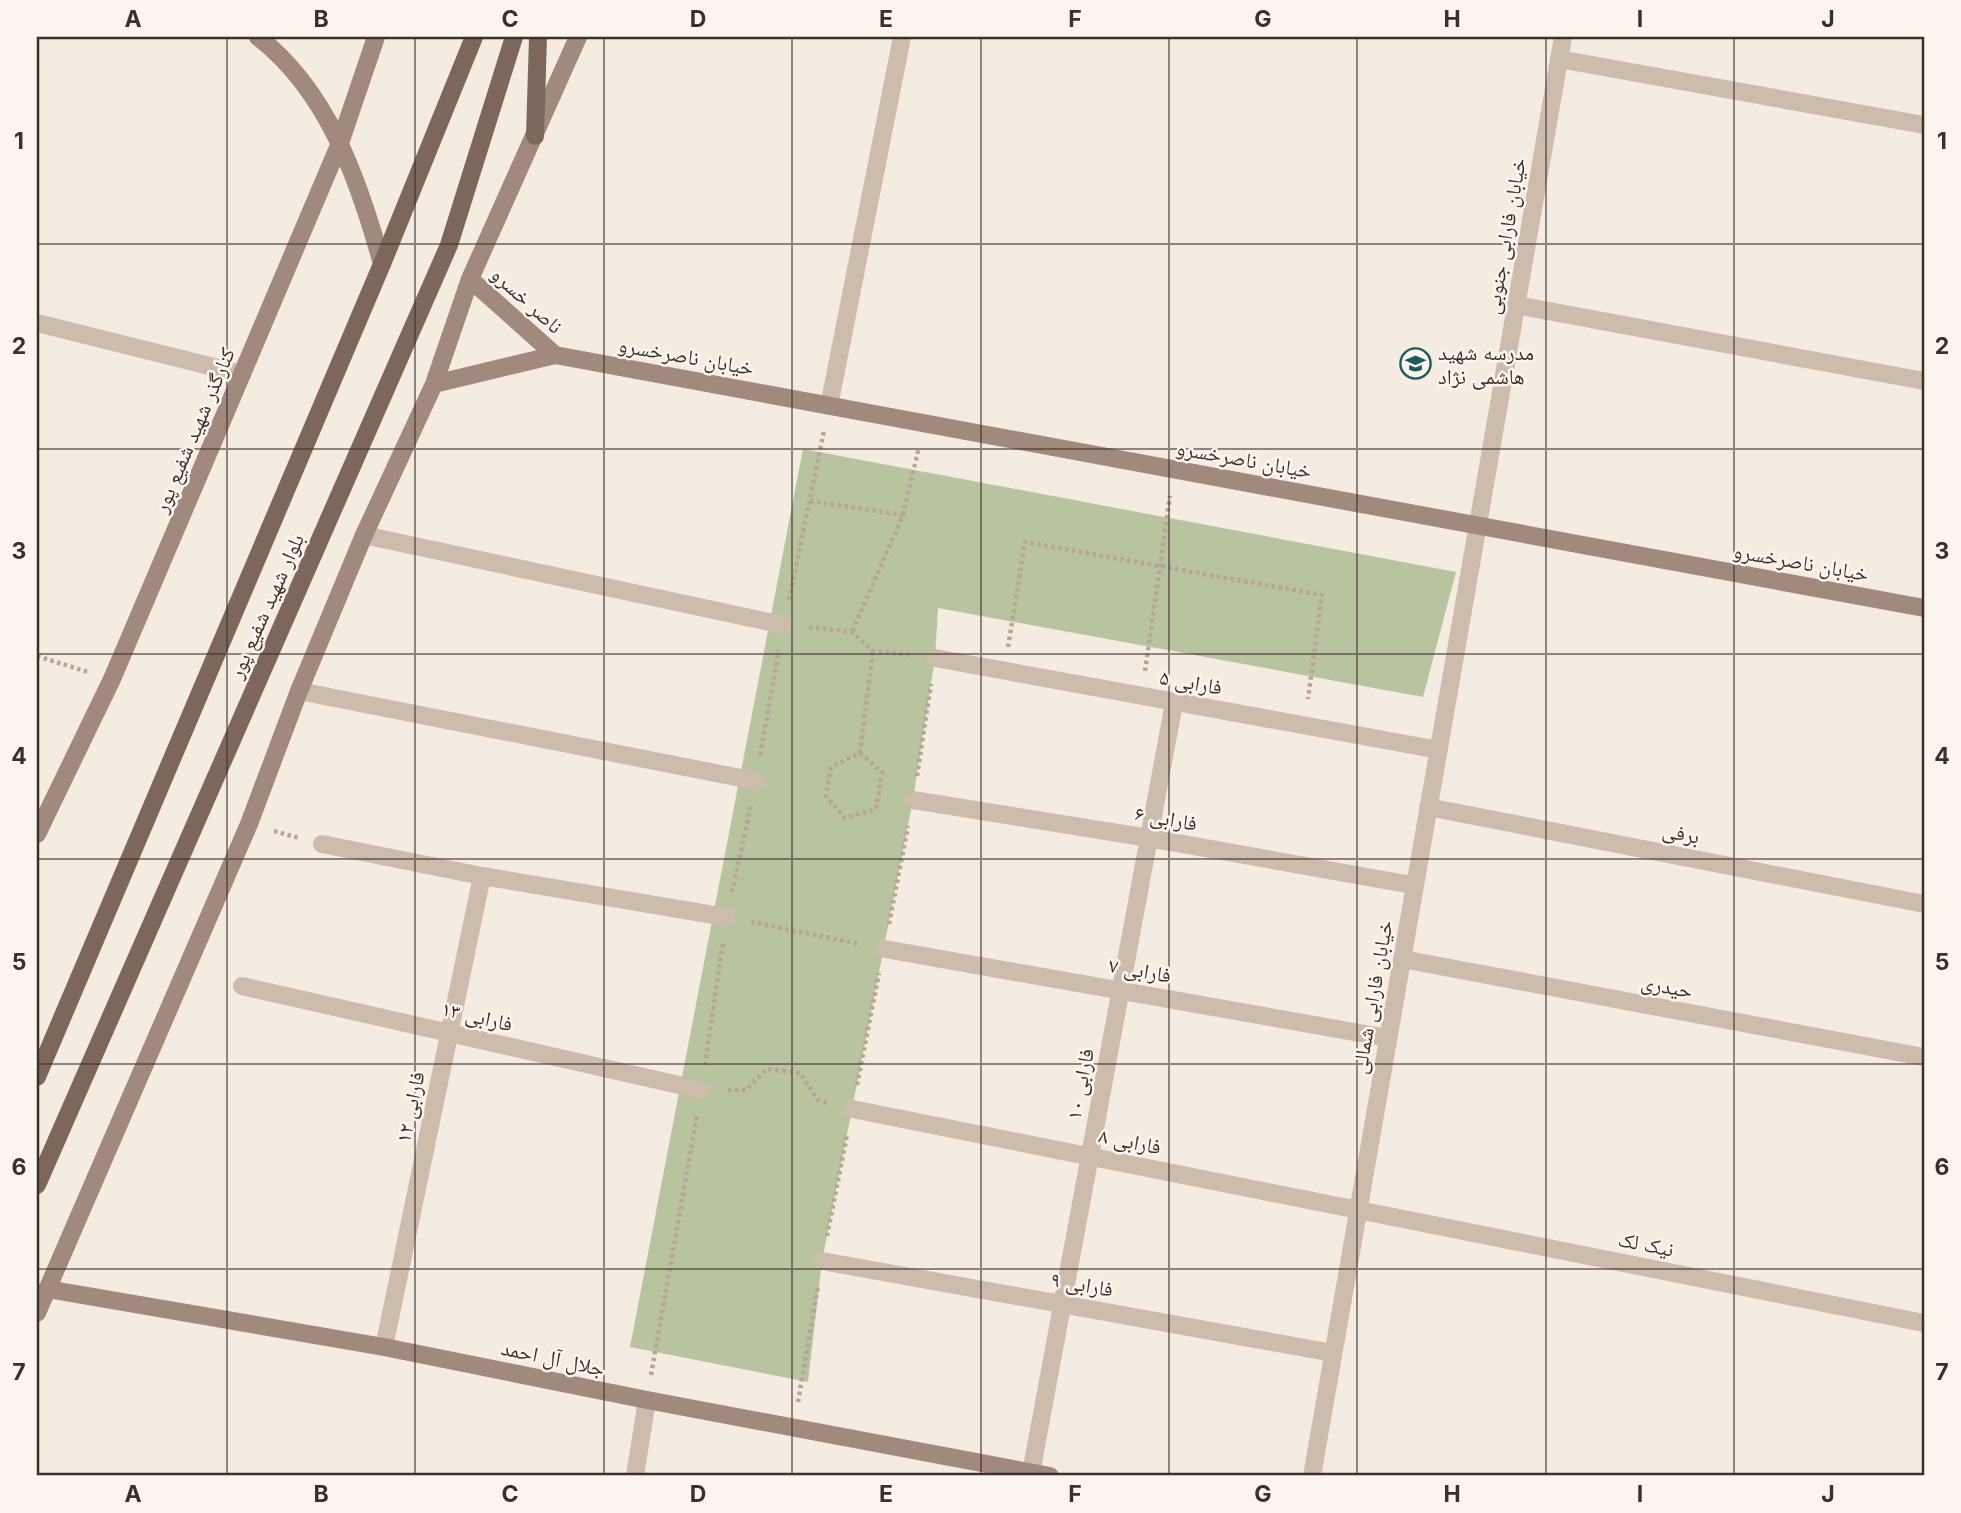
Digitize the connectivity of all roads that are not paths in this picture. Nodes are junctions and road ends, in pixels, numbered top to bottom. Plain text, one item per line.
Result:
1 (258, 37) edge
2 (376, 37) edge
3 (474, 37) edge
4 (514, 37) edge
5 (538, 37) edge
6 (578, 37) edge
7 (902, 37) edge
8 (1563, 37) edge
9 (1559, 59) junction
10 (1924, 125) edge
11 (535, 136) junction
12 (340, 143) junction
13 (382, 264) junction
14 (470, 279) junction
15 (1516, 305) junction
16 (37, 323) edge
17 (555, 355) junction
18 (242, 374) junction
19 (1924, 382) edge
20 (434, 384) junction
21 (830, 406) junction
22 (1478, 525) junction
23 (364, 535) junction
24 (1924, 608) edge
25 (783, 625) road end
26 (935, 658) road end
27 (299, 691) junction
28 (1174, 702) junction
29 (1439, 750) junction
30 (756, 781) dead end
31 (913, 800) road end
32 (1429, 807) junction
33 (37, 834) edge
34 (1149, 838) junction
35 (322, 844) road end
36 (482, 876) junction
37 (1412, 885) dead end
38 (1924, 904) edge
39 (726, 917) road end
40 (884, 949) road end
41 (1402, 959) junction
42 (242, 986) dead end
43 (1121, 990) junction
44 (449, 1033) junction
45 (1388, 1038) junction
46 (1924, 1057) edge
47 (37, 1077) edge
48 (701, 1090) road end
49 (852, 1109) road end
50 (1090, 1156) junction
51 (37, 1185) edge
52 (1358, 1209) junction
53 (822, 1261) road end
54 (42, 1294) edge
55 (1063, 1303) junction
56 (37, 1313) edge
57 (1924, 1323) edge
58 (384, 1347) junction
59 (1333, 1353) junction
60 (647, 1401) junction
61 (1031, 1473) junction
62 (635, 1476) edge
63 (1050, 1476) edge
64 (1312, 1476) edge

1 - 12 street
2 - 12 street, کنارگذر شهید شفیع پور
3 - 13 main road, بلوار شهید شفیع پور
4 - 51 main road, بلوار شهید شفیع پور
5 - 11 main road
6 - 11 street
7 - 21 street
8 - 9 street, خیابان فارابی جنوبی
9 - 10 street
9 - 15 street, خیابان فارابی جنوبی
11 - 14 street
12 - 13 street
12 - 18 street, کنارگذر شهید شفیع پور
13 - 47 main road, بلوار شهید شفیع پور
14 - 17 street, ناصر خسرو
14 - 20 street
15 - 19 street
15 - 22 street, خیابان فارابی جنوبی
16 - 18 street
17 - 20 street, ناصر خسرو
17 - 21 street, خیابان ناصرخسرو
18 - 33 street, کنارگذر شهید شفیع پور
20 - 23 street
21 - 22 street, خیابان ناصرخسرو
22 - 24 street, خیابان ناصرخسرو
22 - 29 street, خیابان فارابی شمالی
23 - 25 street
23 - 27 street
26 - 28 street, فارابی ۵
27 - 30 street
27 - 54 street
28 - 29 street, فارابی ۵
28 - 34 street, فارابی ۱۰
29 - 32 street, خیابان فارابی شمالی
31 - 34 street, فارابی ۶
32 - 38 street, برفی
32 - 41 street, خیابان فارابی شمالی
34 - 37 street, فارابی ۶
34 - 43 street, فارابی ۱۰
35 - 36 street
36 - 39 street
36 - 44 street, فارابی ۱۲
40 - 43 street, فارابی ۷
41 - 45 street, خیابان فارابی شمالی
41 - 46 street, حیدری
42 - 44 street, فارابی ۱۳
43 - 45 street, فارابی ۷
43 - 50 street, فارابی ۱۰
44 - 48 street, فارابی ۱۳
44 - 58 street, فارابی ۱۲
45 - 52 street, خیابان فارابی شمالی
49 - 50 street, فارابی ۸
50 - 52 street, فارابی ۸
50 - 55 street, فارابی ۱۰
52 - 57 street, نیک لک
52 - 59 street, خیابان فارابی شمالی
53 - 55 street, فارابی ۹
54 - 56 street
54 - 58 street, جلال آل احمد
55 - 59 street, فارابی ۹
55 - 61 street, فارابی ۱۰
58 - 60 street, جلال آل احمد
59 - 64 street, خیابان فارابی شمالی
60 - 61 street, جلال آل احمد
60 - 62 street
61 - 63 street, جلال آل احمد

